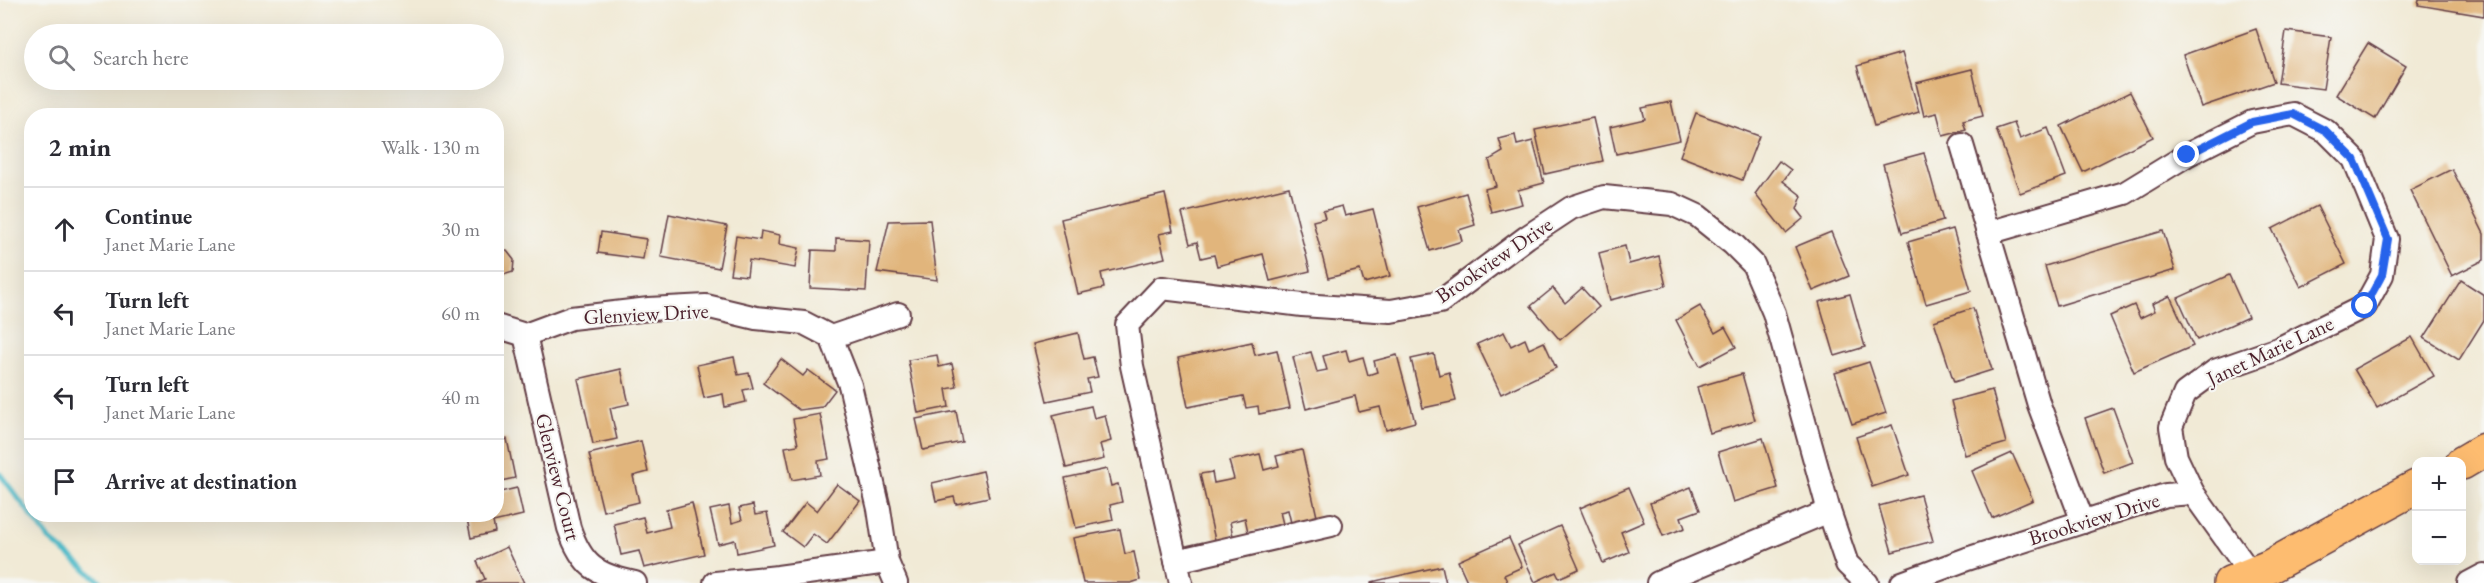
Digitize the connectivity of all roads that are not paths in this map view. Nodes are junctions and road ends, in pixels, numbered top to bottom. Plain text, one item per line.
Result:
1 (1962, 145) dead end
2 (1988, 233) junction
3 (898, 314) dead end
4 (504, 328) edge
5 (525, 335) junction
6 (831, 337) junction
7 (2484, 450) edge
8 (2466, 461) edge
9 (2412, 489) edge
10 (2193, 493) junction
11 (1829, 511) junction
12 (2083, 522) junction
13 (1331, 525) dead end
14 (886, 562) junction
15 (1178, 572) edge
16 (2484, 575) edge
17 (2257, 577) edge
18 (635, 583) edge
19 (715, 583) edge
20 (896, 583) edge
21 (1658, 583) edge
22 (1866, 583) edge
23 (1902, 583) edge
24 (2469, 583) edge

1 - 2 street
2 - 10 street, Janet Marie Lane
2 - 12 street
3 - 6 street
4 - 5 street
5 - 6 street, Glenview Drive
5 - 18 street, Glenview Court
6 - 14 street
7 - 8 main road
9 - 17 main road
10 - 12 street, Brookview Drive
10 - 17 street
11 - 15 street, Brookview Drive
11 - 21 street
11 - 22 street, Brookview Drive
12 - 23 street, Brookview Drive
13 - 15 street, Brookview Drive
14 - 19 street
14 - 20 street
16 - 24 street

